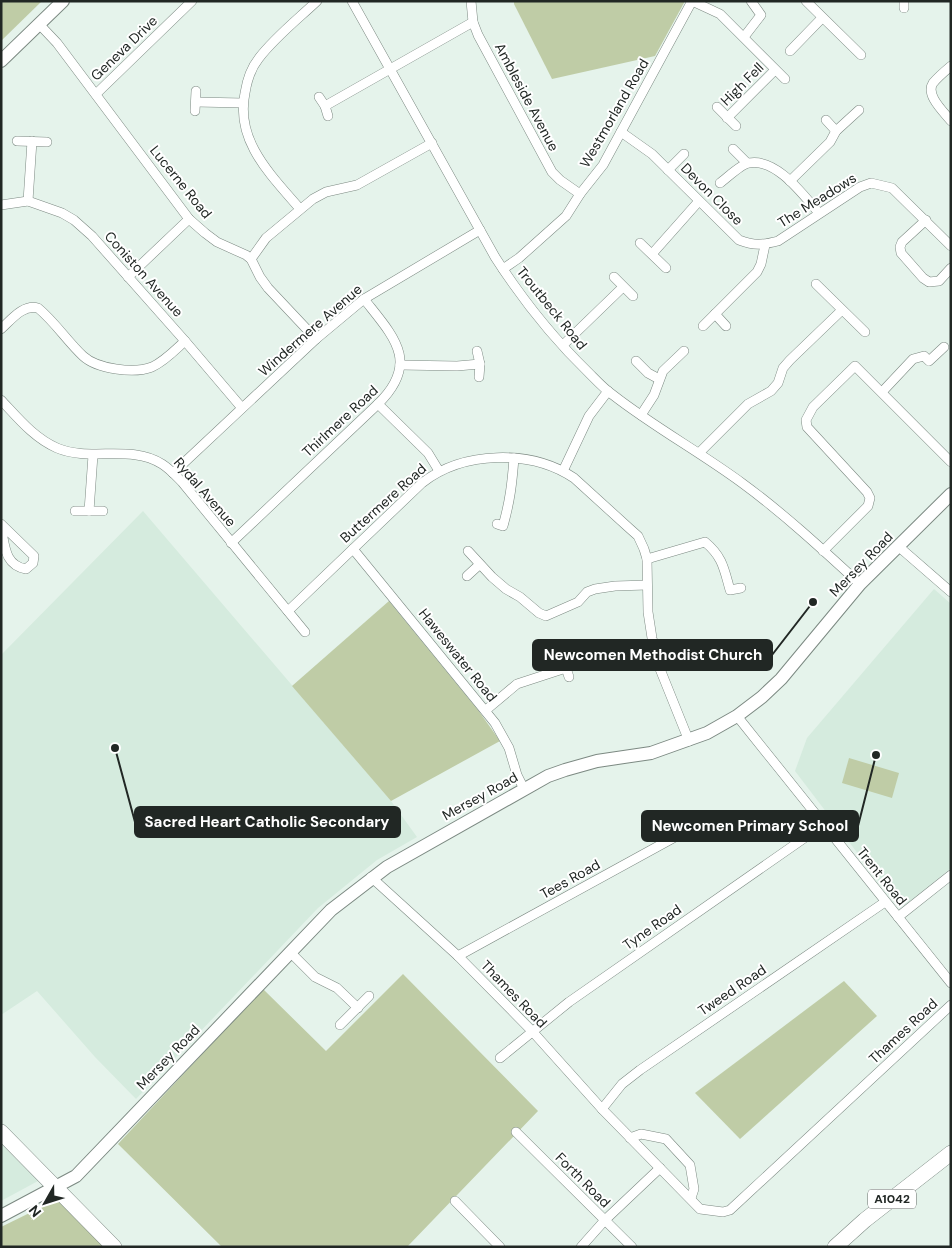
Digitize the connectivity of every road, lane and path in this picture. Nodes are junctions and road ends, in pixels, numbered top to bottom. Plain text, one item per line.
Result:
1 (62, 1) edge
2 (192, 1) edge
3 (317, 1) edge
4 (352, 1) edge
5 (471, 1) edge
6 (692, 1) edge
7 (751, 1) edge
8 (806, 1) edge
9 (822, 18) junction
10 (473, 22) junction
11 (39, 24) junction
12 (744, 37) junction
13 (790, 51) dead end
14 (860, 55) dead end
15 (1, 61) edge
16 (951, 66) edge
17 (390, 69) junction
18 (775, 70) junction
19 (785, 79) dead end
20 (196, 91) dead end
21 (96, 94) junction
22 (319, 97) dead end
23 (243, 103) junction
24 (325, 106) junction
25 (717, 107) dead end
26 (859, 110) dead end
27 (328, 116) dead end
28 (727, 118) junction
29 (826, 120) dead end
30 (951, 121) edge
31 (736, 126) dead end
32 (836, 131) junction
33 (621, 132) junction
34 (17, 141) dead end
35 (32, 141) junction
36 (47, 142) dead end
37 (432, 143) junction
38 (732, 149) dead end
39 (684, 154) dead end
40 (747, 163) junction
41 (668, 170) junction
42 (790, 182) junction
43 (720, 183) dead end
44 (580, 194) junction
45 (28, 201) junction
46 (700, 201) junction
47 (1, 206) edge
48 (300, 209) junction
49 (819, 213) junction
50 (189, 219) junction
51 (926, 220) junction
52 (480, 230) junction
53 (947, 235) edge
54 (640, 243) dead end
55 (765, 245) junction
56 (951, 246) edge
57 (652, 254) junction
58 (251, 259) junction
59 (666, 268) dead end
60 (951, 268) edge
61 (502, 269) junction
62 (128, 277) junction
63 (614, 277) dead end
64 (816, 284) dead end
65 (624, 287) junction
66 (633, 296) dead end
67 (364, 299) junction
68 (842, 310) junction
69 (715, 314) junction
70 (703, 326) dead end
71 (726, 326) dead end
72 (1, 329) edge
73 (865, 332) dead end
74 (316, 339) junction
75 (185, 341) junction
76 (563, 346) junction
77 (944, 347) dead end
78 (684, 351) dead end
79 (477, 352) dead end
80 (636, 361) dead end
81 (480, 364) junction
82 (400, 365) junction
83 (479, 377) dead end
84 (659, 379) junction
85 (608, 391) junction
86 (882, 392) junction
87 (1, 400) edge
88 (378, 404) junction
89 (242, 408) junction
90 (640, 415) junction
91 (700, 452) junction
92 (93, 455) junction
93 (514, 458) junction
94 (951, 462) edge
95 (439, 471) junction
96 (563, 471) junction
97 (173, 473) junction
98 (951, 494) edge
99 (75, 511) dead end
100 (89, 511) junction
101 (104, 511) dead end
102 (497, 524) dead end
103 (1, 525) edge
104 (231, 543) junction
105 (898, 546) junction
106 (353, 548) junction
107 (823, 550) junction
108 (468, 552) dead end
109 (648, 559) junction
110 (480, 565) junction
111 (467, 576) dead end
112 (860, 584) junction
113 (647, 585) junction
114 (741, 588) dead end
115 (951, 592) edge
116 (288, 611) junction
117 (306, 632) dead end
118 (562, 659) dead end
119 (486, 710) junction
120 (737, 716) junction
121 (689, 741) junction
122 (524, 788) junction
123 (823, 825) junction
124 (695, 826) dead end
125 (951, 875) edge
126 (372, 877) junction
127 (885, 902) junction
128 (898, 917) junction
129 (290, 952) junction
130 (458, 956) junction
131 (951, 983) edge
132 (369, 996) dead end
133 (951, 1005) edge
134 (358, 1008) junction
135 (340, 1025) dead end
136 (532, 1031) junction
137 (500, 1058) dead end
138 (602, 1109) junction
139 (1, 1132) edge
140 (516, 1132) dead end
141 (630, 1138) junction
142 (951, 1153) edge
143 (660, 1168) junction
144 (56, 1187) junction
145 (691, 1198) junction
146 (454, 1201) dead end
147 (1, 1216) edge
148 (604, 1220) junction
149 (114, 1247) edge
150 (500, 1247) edge
151 (580, 1247) edge
152 (632, 1247) edge
153 (835, 1247) edge

1 - 11 street
2 - 21 street, Geneva Drive
3 - 23 street
4 - 17 street, Troutbeck Road
5 - 10 street, Ambleside Avenue
6 - 12 street
6 - 33 street, Westmorland Road
7 - 12 street
8 - 9 street
9 - 13 street
9 - 14 street
10 - 17 street
10 - 44 street, Ambleside Avenue
11 - 15 street
11 - 21 street, Lucerne Road
12 - 18 street
16 - 30 street
17 - 24 street
17 - 37 street, Troutbeck Road
18 - 19 street
18 - 28 street, High Fell
20 - 23 street
21 - 50 street, Lucerne Road
22 - 24 street
23 - 48 street
24 - 27 street
25 - 28 street, High Fell
26 - 32 street
28 - 31 street, High Fell
29 - 32 street
32 - 42 street
33 - 41 street, Devon Close
33 - 44 street, Westmorland Road
34 - 35 street
35 - 36 street
35 - 45 street
37 - 48 street
37 - 52 street, Troutbeck Road
38 - 40 street
39 - 41 street, Devon Close
40 - 42 street
40 - 43 street
41 - 46 street, Devon Close
42 - 49 street
44 - 61 street, Westmorland Road
45 - 47 street, Coniston Avenue
45 - 62 street, Coniston Avenue
46 - 55 street, Devon Close
46 - 57 street
48 - 58 street
49 - 51 street, The Meadows
49 - 55 street, The Meadows
50 - 58 street, Lucerne Road
50 - 62 street
51 - 53 street, The Meadows
51 - 60 street
52 - 61 street, Troutbeck Road
52 - 67 street, Windermere Avenue
53 - 56 street, The Meadows
54 - 57 street
55 - 69 street
57 - 59 street
58 - 74 street
61 - 76 street, Troutbeck Road
62 - 75 street, Coniston Avenue
63 - 65 street
64 - 68 street
65 - 66 street
65 - 76 street
67 - 74 street, Windermere Avenue
67 - 82 street, Thirlmere Road
68 - 73 street
68 - 91 street
69 - 70 street
69 - 71 street
72 - 75 street
74 - 89 street, Windermere Avenue
75 - 89 street, Coniston Avenue
76 - 85 street, Troutbeck Road
77 - 86 street
78 - 84 street
79 - 81 street
80 - 84 street
81 - 82 street
81 - 83 street
82 - 88 street, Thirlmere Road
84 - 90 street
85 - 90 street, Troutbeck Road
85 - 96 street
86 - 94 street
86 - 107 street
87 - 92 street, Rydal Avenue
88 - 95 street
88 - 104 street, Thirlmere Road
89 - 97 street, Windermere Avenue
90 - 91 street, Troutbeck Road
91 - 107 street, Troutbeck Road
92 - 97 street, Rydal Avenue
92 - 100 street
93 - 95 street, Buttermere Road
93 - 96 street, Buttermere Road
93 - 102 street
95 - 106 street, Buttermere Road
96 - 109 street, Buttermere Road
97 - 104 street, Rydal Avenue
98 - 105 street, Mersey Road
99 - 100 street
100 - 101 street
103 - 103 street
104 - 116 street, Rydal Avenue
105 - 112 street, Mersey Road
105 - 115 street
106 - 116 street, Buttermere Road
106 - 119 street, Haweswater Road
107 - 112 street, Troutbeck Road
108 - 110 street
109 - 113 street, Buttermere Road
109 - 114 street
110 - 111 street
110 - 113 street
112 - 120 street, Mersey Road
113 - 121 street, Buttermere Road
116 - 117 street, Rydal Avenue
118 - 119 street
119 - 122 street, Haweswater Road
120 - 121 street, Mersey Road
120 - 123 street, Trent Road
121 - 122 street, Mersey Road
122 - 126 street, Mersey Road
123 - 127 street, Trent Road
123 - 136 street, Tyne Road
124 - 130 street, Tees Road
125 - 128 street
126 - 129 street, Mersey Road
126 - 130 street, Thames Road
127 - 128 street, Trent Road
127 - 138 street, Tweed Road
128 - 131 street, Trent Road
129 - 134 street
129 - 144 street, Mersey Road
130 - 136 street, Thames Road
132 - 134 street
133 - 145 street, Thames Road
134 - 135 street
136 - 137 street, Tyne Road
136 - 138 street, Thames Road
138 - 141 street, Thames Road
139 - 144 main road
140 - 148 street, Forth Road
141 - 143 street, Thames Road
141 - 145 street
142 - 153 main road, A1042
143 - 145 street, Thames Road
143 - 148 street
144 - 147 street, Mersey Road
144 - 149 main road
146 - 150 street
148 - 151 street
148 - 152 street, Forth Road

